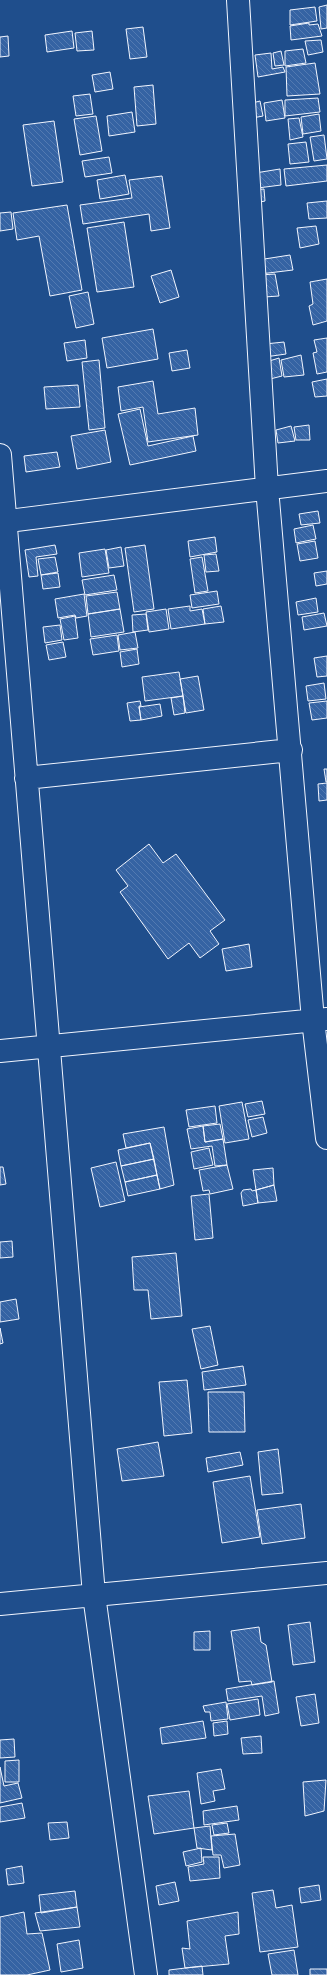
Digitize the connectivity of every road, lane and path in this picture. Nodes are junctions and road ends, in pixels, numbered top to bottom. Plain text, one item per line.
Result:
1 (238, 0) edge
2 (0, 455) edge
3 (327, 481) edge
4 (267, 488) junction
5 (3, 522) edge
6 (291, 750) junction
7 (26, 778) junction
8 (320, 1020) edge
9 (48, 1047) junction
10 (0, 1051) edge
11 (327, 1138) edge
12 (327, 1573) edge
13 (94, 1595) junction
14 (0, 1604) edge
15 (146, 1975) edge

1 - 4 street
2 - 5 street
3 - 4 street
4 - 5 street
4 - 6 street
5 - 7 street
6 - 7 street
6 - 8 street
7 - 9 street
8 - 9 street
8 - 11 street
9 - 10 street
9 - 13 street
12 - 13 street
13 - 14 street
13 - 15 street

